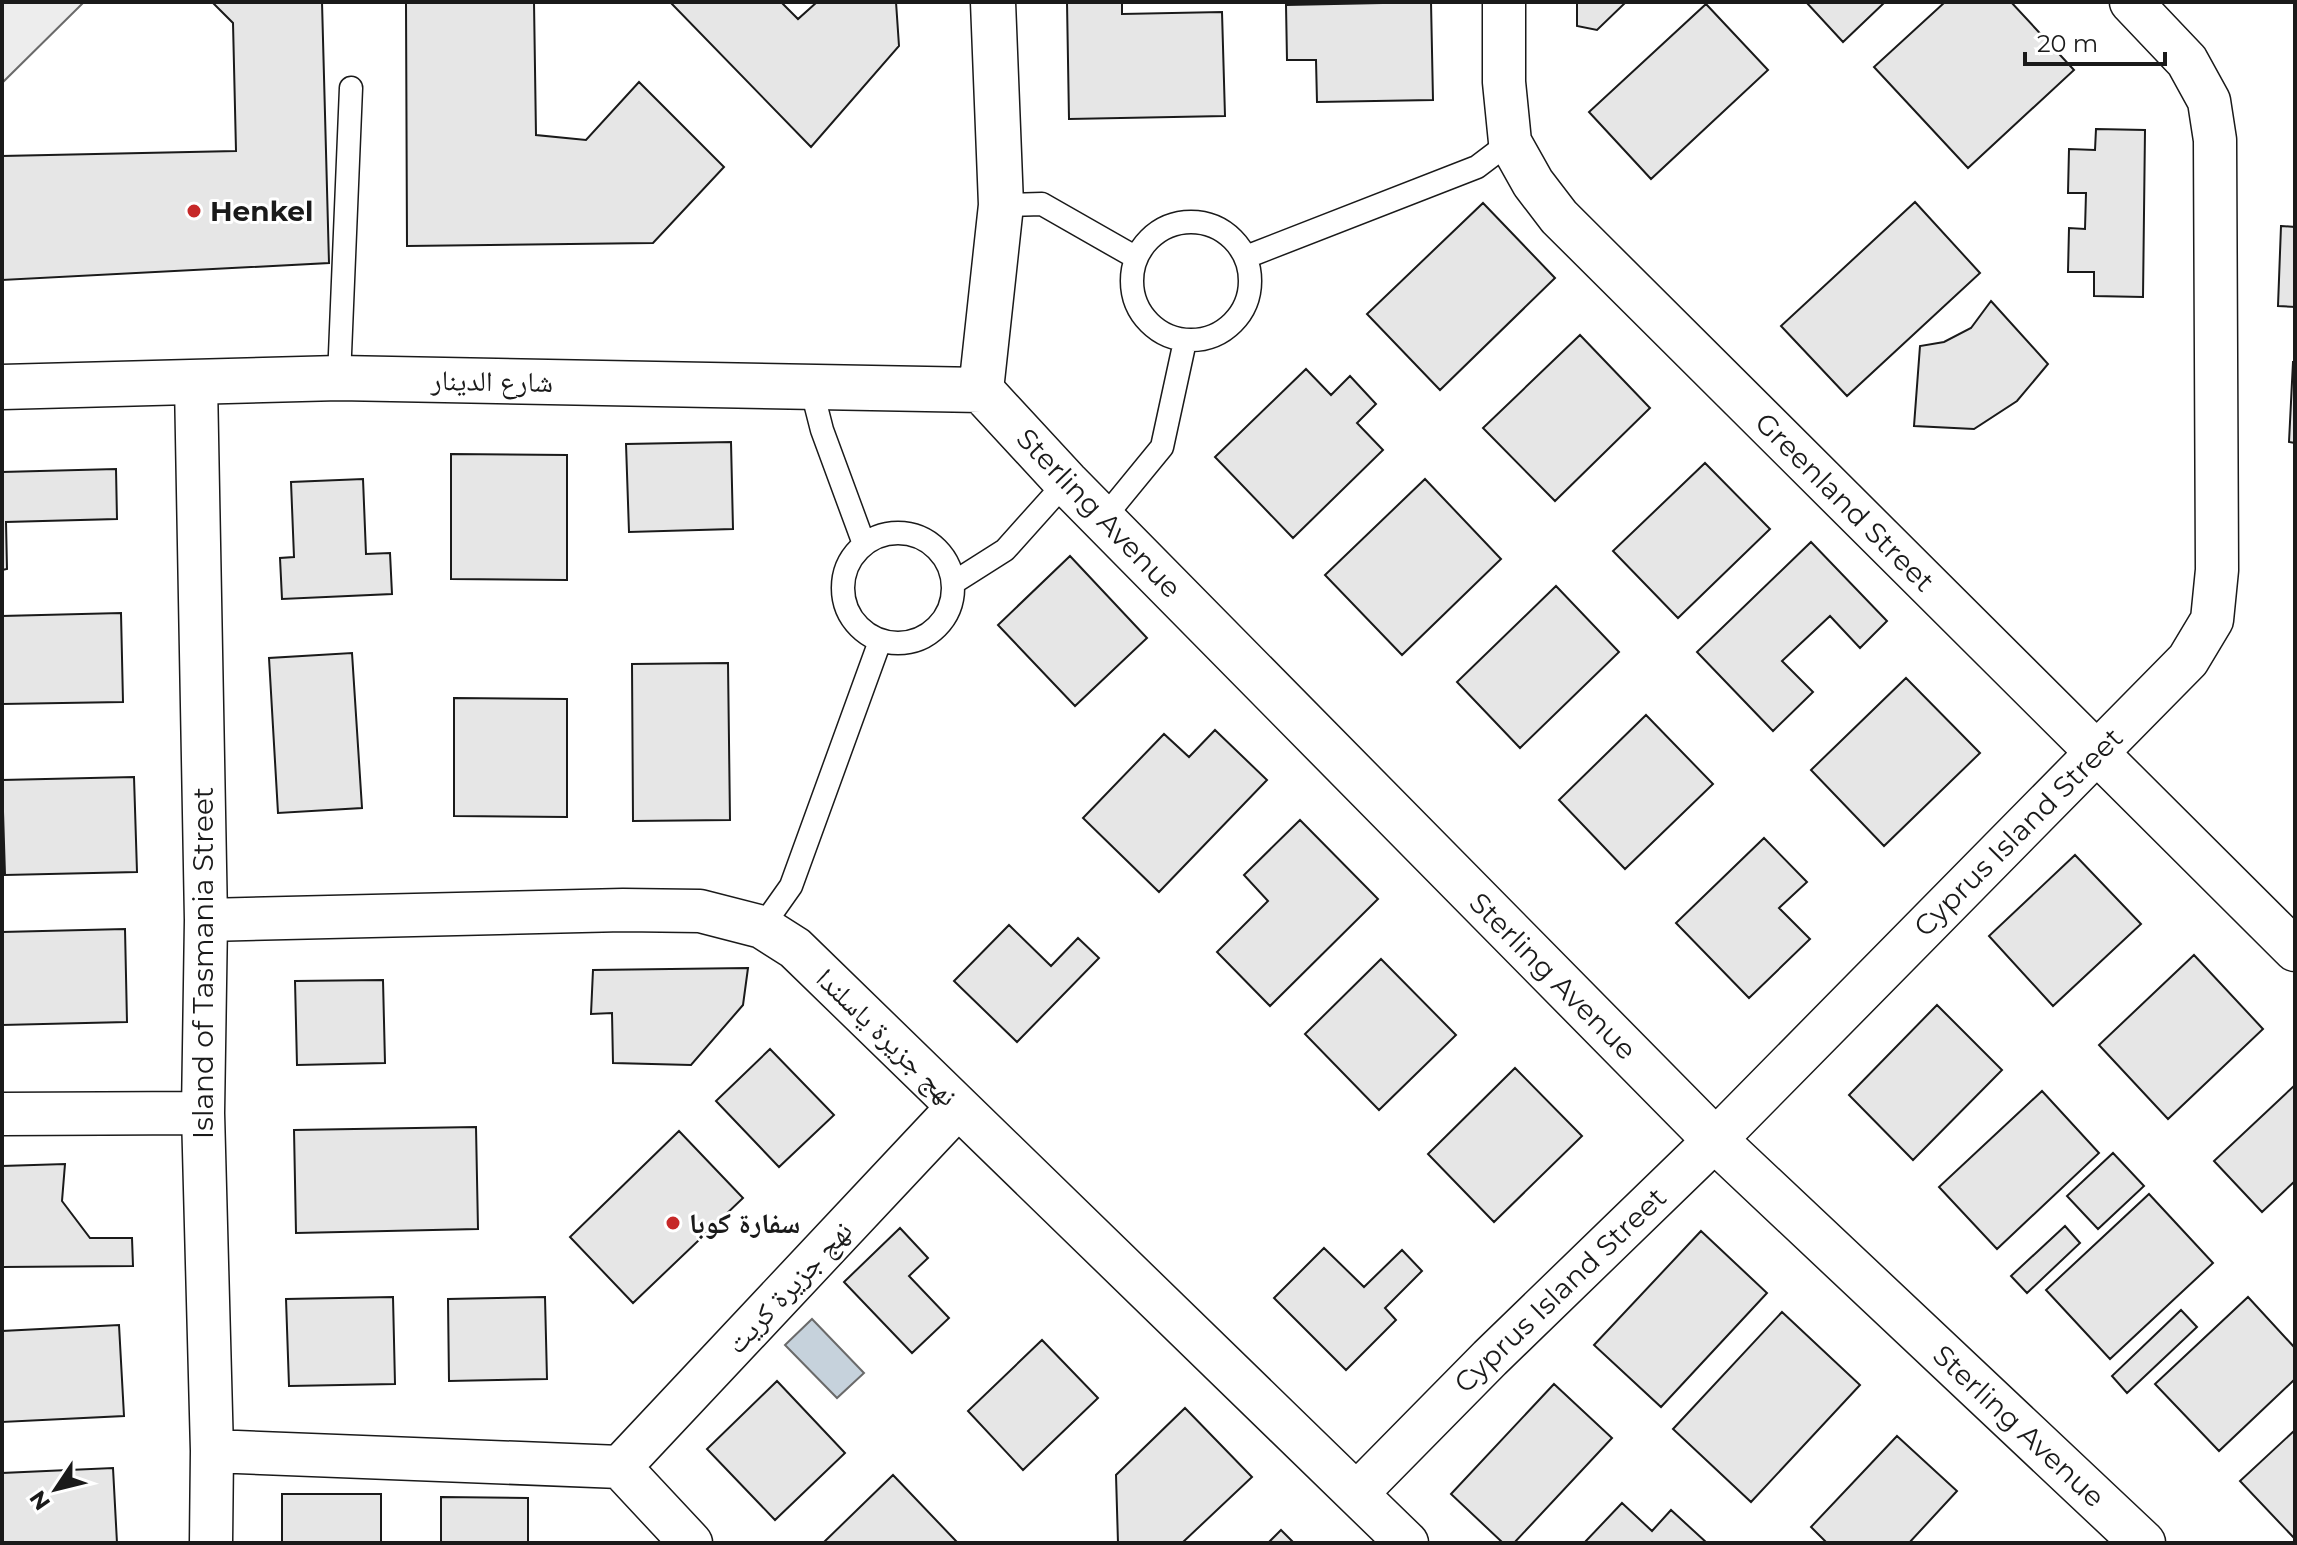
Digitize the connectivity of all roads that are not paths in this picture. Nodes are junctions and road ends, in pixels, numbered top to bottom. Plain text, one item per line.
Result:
1 (993, 2) edge
2 (1504, 2) edge
3 (2131, 2) edge
4 (351, 88) dead end
5 (1510, 142) junction
6 (1001, 205) junction
7 (1135, 257) junction
8 (1246, 257) junction
9 (1185, 341) junction
10 (339, 378) junction
11 (196, 383) junction
12 (2, 387) edge
13 (811, 387) junction
14 (981, 390) junction
15 (1066, 482) junction
16 (1103, 519) junction
17 (864, 544) junction
18 (953, 583) junction
19 (880, 641) junction
20 (2097, 752) junction
21 (206, 920) junction
22 (762, 927) junction
23 (2295, 950) edge
24 (958, 1107) junction
25 (203, 1113) junction
26 (2, 1114) edge
27 (1715, 1140) junction
28 (212, 1451) junction
29 (620, 1467) junction
30 (1357, 1493) junction
31 (211, 1543) edge
32 (691, 1543) edge
33 (1407, 1543) edge
34 (2143, 1543) edge

1 - 6 street
2 - 5 street, Greenland Street
3 - 20 street, Cyprus Island Street
4 - 10 lane
5 - 8 lane
5 - 20 street, Greenland Street
6 - 7 lane
6 - 14 street
7 - 8 lane
7 - 9 lane
8 - 9 lane
9 - 16 lane
10 - 11 street, شارع الدينار
10 - 13 street, شارع الدينار
11 - 12 street, شارع الدينار
11 - 21 street, Island of Tasmania Street
13 - 14 street, شارع الدينار
13 - 17 lane
14 - 15 street, Sterling Avenue
15 - 16 street, Sterling Avenue
15 - 18 lane
16 - 27 street, Sterling Avenue
17 - 18 lane
17 - 19 lane
18 - 19 lane
19 - 22 lane
20 - 23 street, Greenland Street
20 - 27 street, Cyprus Island Street
21 - 22 street, نهج جزيرة ياسلندا
21 - 25 street, Island of Tasmania Street
22 - 24 street, نهج جزيرة ياسلندا
24 - 29 street, نهج جزيرة كريت
24 - 30 street, نهج جزيرة ياسلندا
25 - 26 street
25 - 28 street, Island of Tasmania Street
27 - 30 street, Cyprus Island Street
27 - 34 street, Sterling Avenue
28 - 29 street
28 - 31 street, Island of Tasmania Street
29 - 32 street
30 - 33 street, نهج جزيرة ياسلندا

